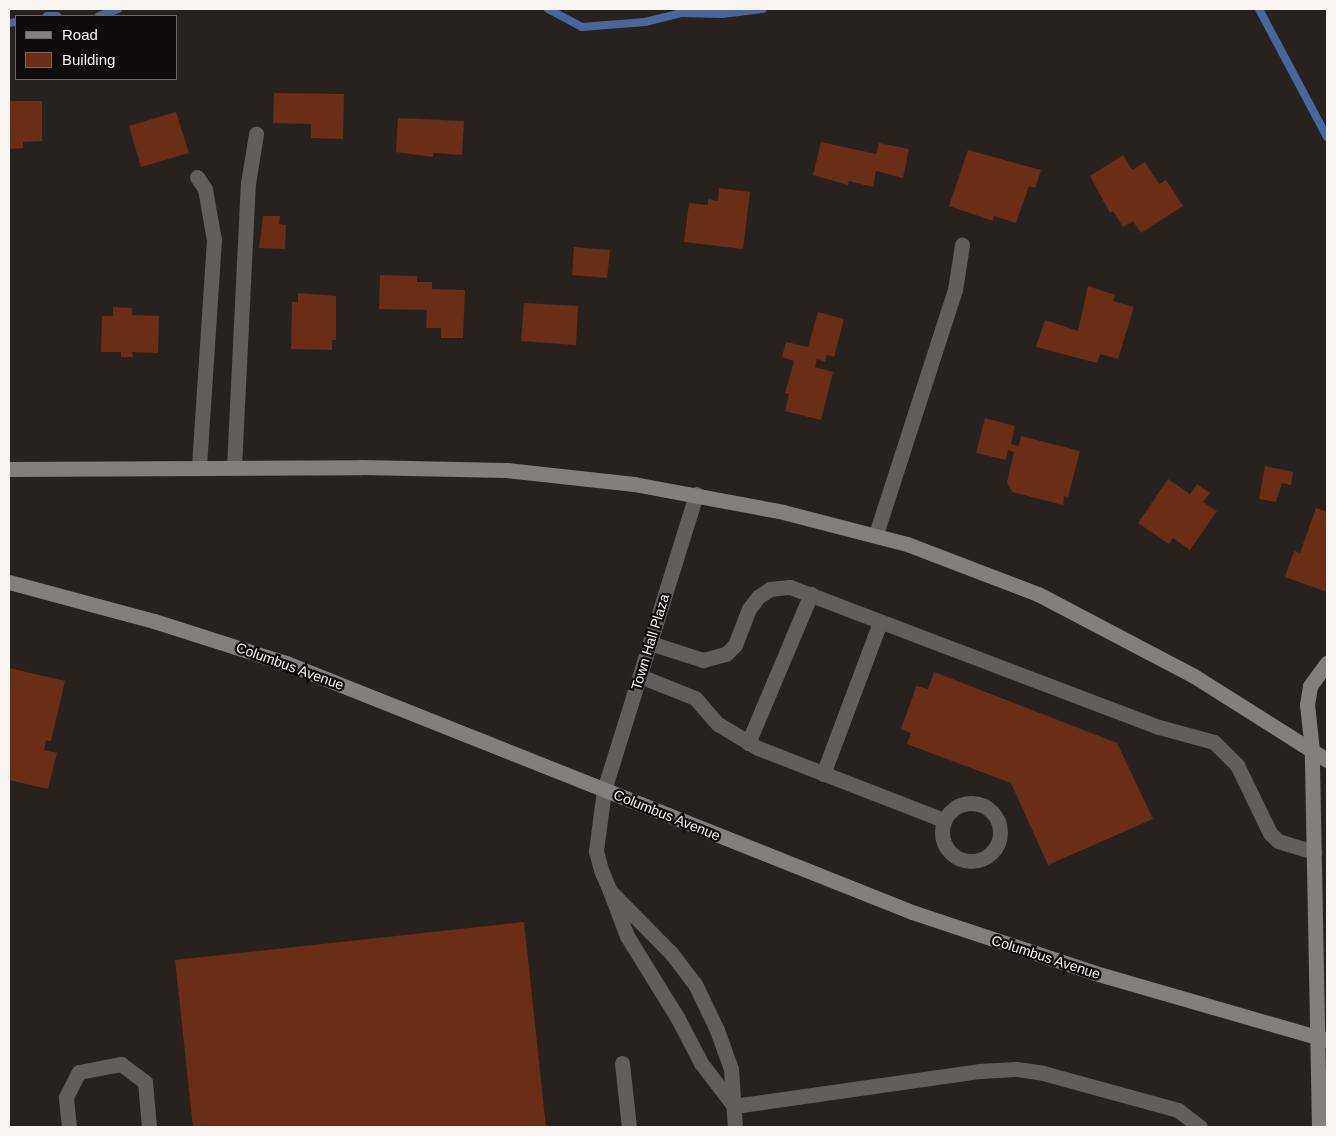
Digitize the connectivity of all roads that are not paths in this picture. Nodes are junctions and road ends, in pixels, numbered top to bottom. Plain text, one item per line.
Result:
1 (256, 134) dead end
2 (197, 177) dead end
3 (962, 245) dead end
4 (199, 467) junction
5 (234, 467) junction
6 (9, 469) edge
7 (696, 494) junction
8 (876, 534) junction
9 (9, 582) edge
10 (811, 594) junction
11 (880, 622) junction
12 (650, 643) junction
13 (1327, 664) edge
14 (640, 676) junction
15 (748, 743) junction
16 (1312, 750) junction
17 (1327, 760) edge
18 (823, 774) junction
19 (604, 790) junction
20 (944, 820) dead end
21 (1314, 852) junction
22 (610, 890) junction
23 (1323, 1039) edge
24 (622, 1063) dead end
25 (734, 1106) junction
26 (69, 1127) edge
27 (149, 1127) edge
28 (629, 1127) edge
29 (735, 1127) edge
30 (1200, 1127) edge
31 (1319, 1127) edge

1 - 5 street
2 - 4 street
3 - 8 street
4 - 5 street
4 - 6 street
5 - 7 street
7 - 8 street
7 - 12 street, Town Hall Plaza
8 - 16 street
9 - 19 street, Columbus Avenue
10 - 11 street
10 - 12 street
10 - 15 street
11 - 18 street
11 - 21 street
12 - 14 street, Town Hall Plaza
13 - 16 street
14 - 15 street
14 - 19 street, Town Hall Plaza
15 - 18 street
16 - 17 street
16 - 21 street
18 - 20 street
19 - 22 street, Town Hall Plaza
19 - 23 street, Columbus Avenue
21 - 23 street
22 - 25 street, Town Hall Plaza
22 - 25 street
23 - 31 street
24 - 28 street
25 - 29 street
25 - 30 street
26 - 27 street

